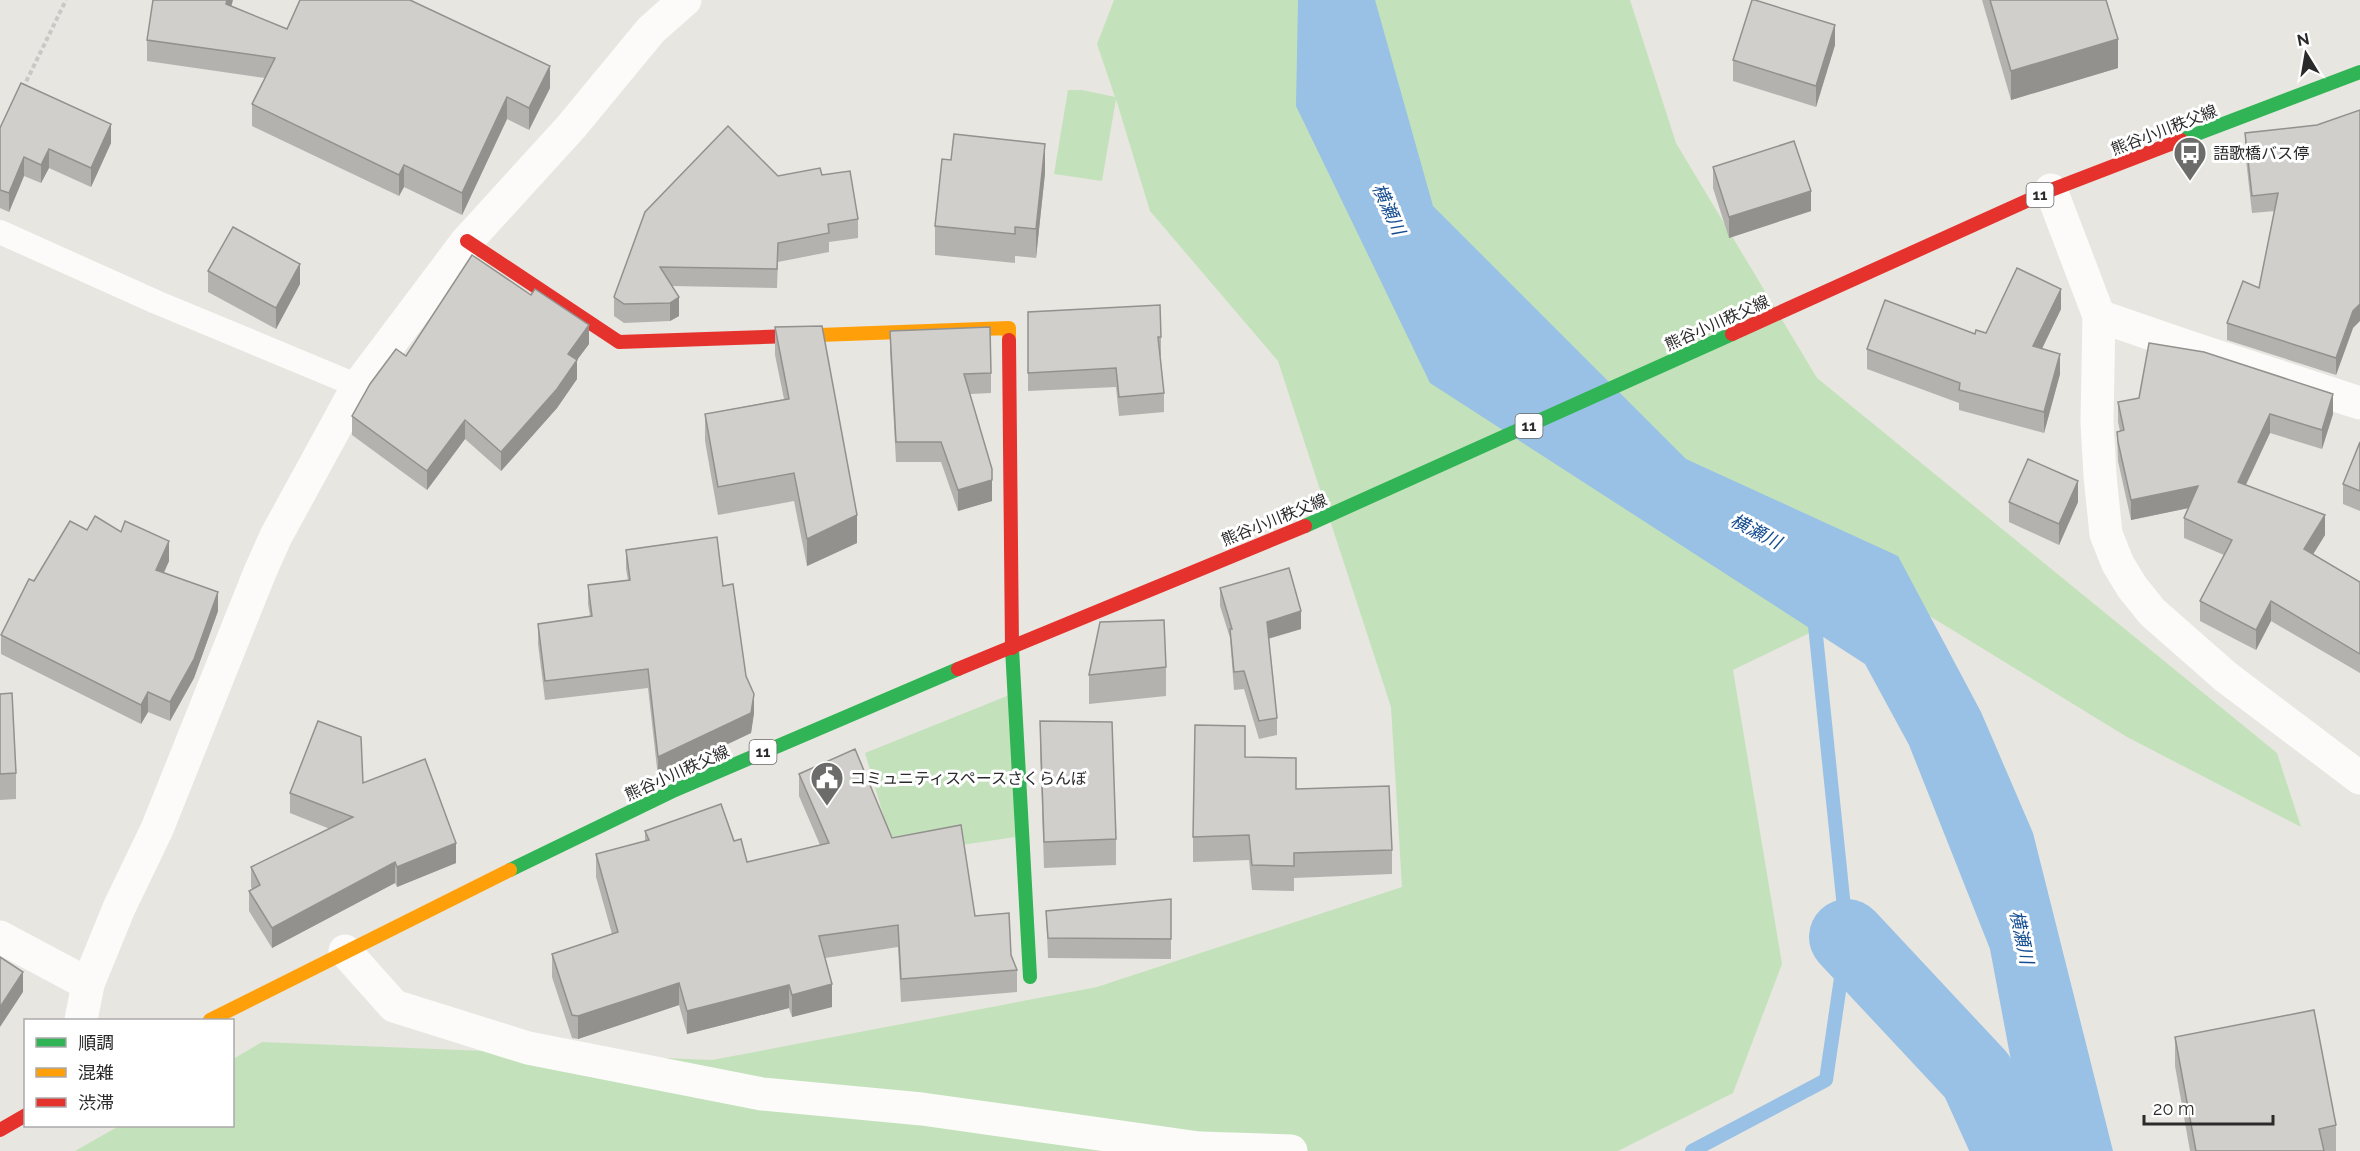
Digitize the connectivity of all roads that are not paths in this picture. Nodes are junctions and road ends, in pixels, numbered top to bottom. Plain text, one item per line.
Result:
1 (685, 0) edge
2 (2360, 72) edge
3 (2051, 190) junction
4 (0, 231) edge
5 (467, 241) junction
6 (2099, 316) junction
7 (358, 386) junction
8 (2360, 403) edge
9 (1012, 645) junction
10 (2360, 778) edge
11 (0, 937) edge
12 (345, 951) junction
13 (1030, 977) dead end
14 (88, 984) junction
15 (81, 1019) edge
16 (212, 1019) edge
17 (24, 1116) edge
18 (0, 1130) edge
19 (1291, 1151) edge

1 - 5 street
2 - 3 main road, 熊谷小川秩父線 / 11
3 - 6 street
3 - 9 main road, 熊谷小川秩父線 / 11
4 - 7 lane
5 - 7 street
5 - 9 main road
6 - 8 street
6 - 10 street
7 - 14 street
9 - 12 main road, 熊谷小川秩父線 / 11
9 - 13 main road
11 - 14 street
12 - 16 main road, 熊谷小川秩父線 / 11
12 - 19 street
14 - 15 street
17 - 18 main road

